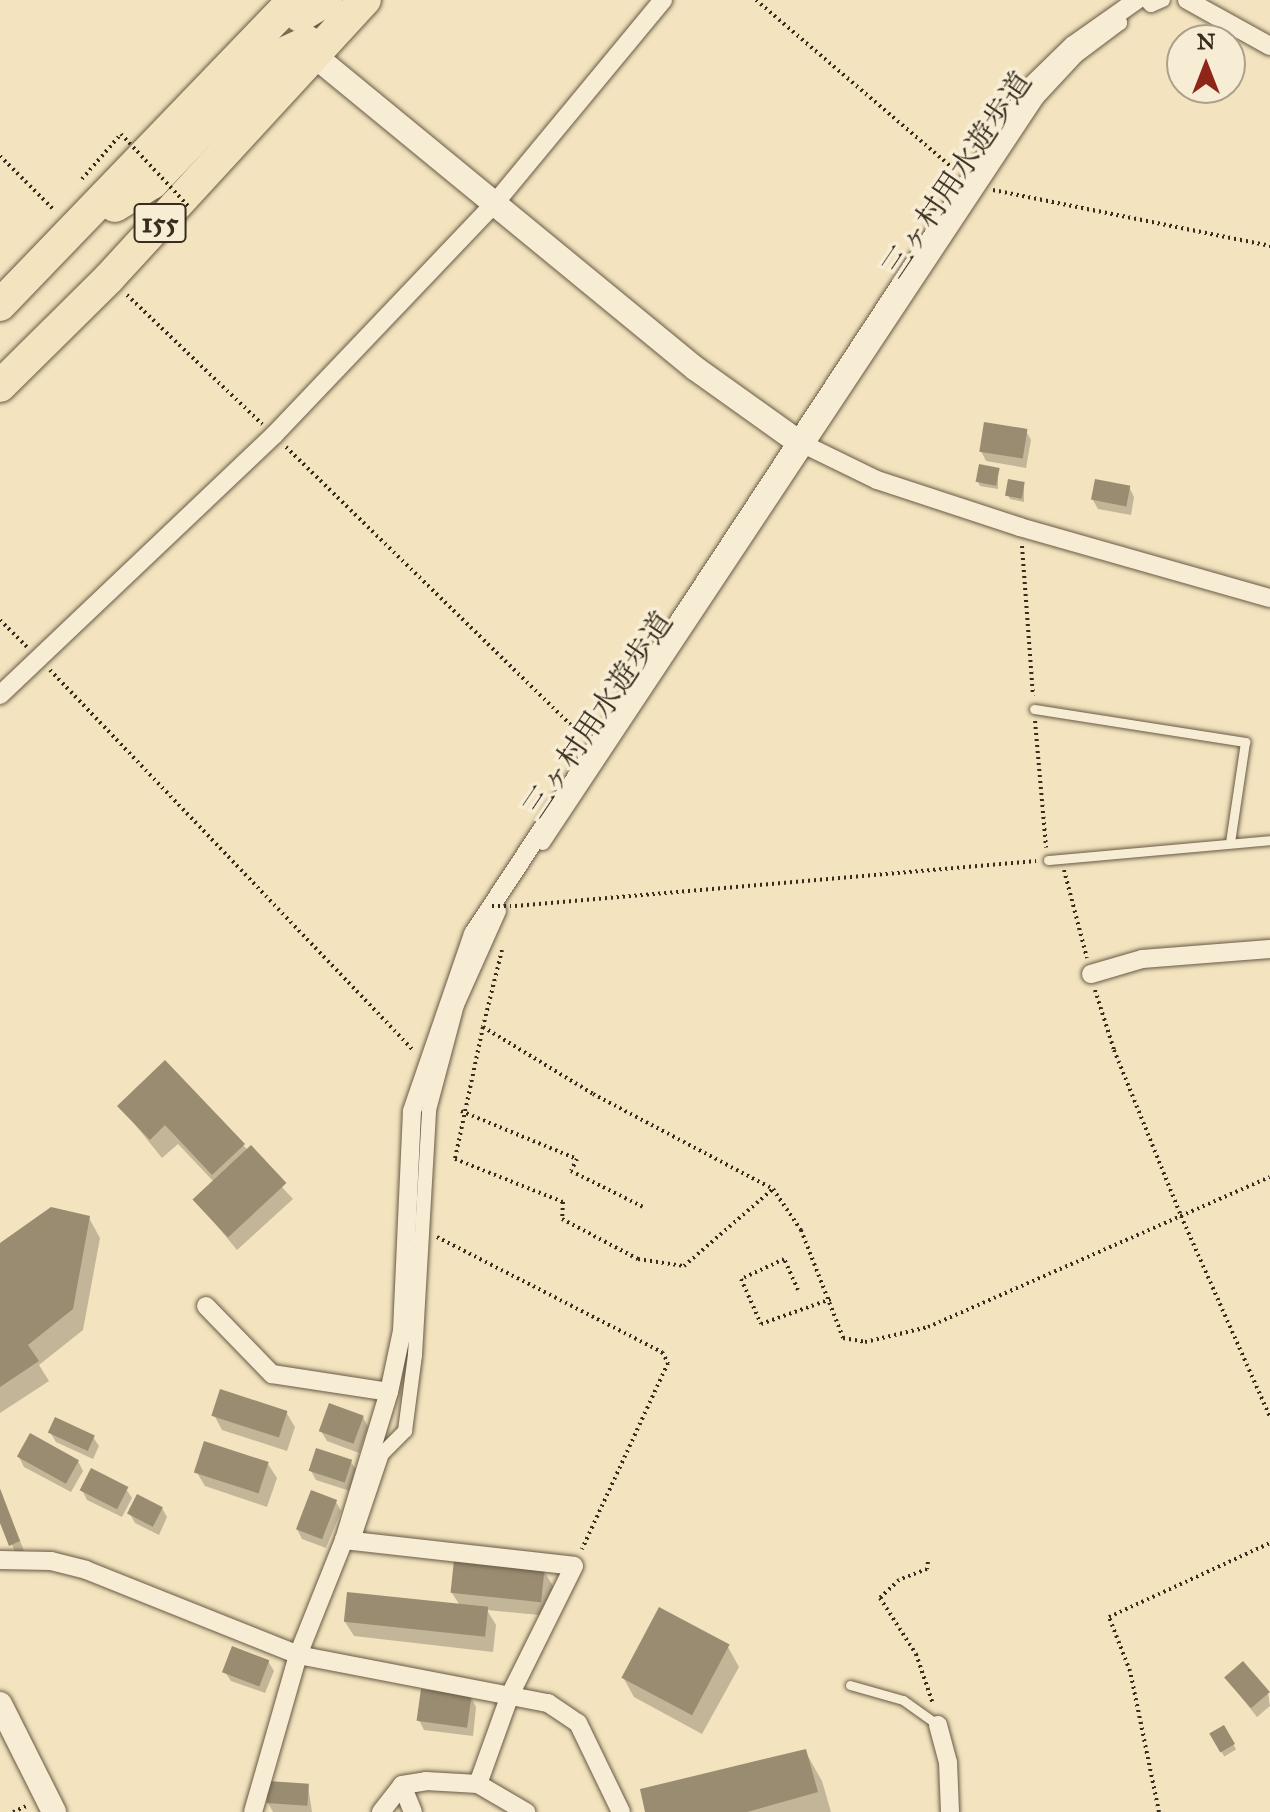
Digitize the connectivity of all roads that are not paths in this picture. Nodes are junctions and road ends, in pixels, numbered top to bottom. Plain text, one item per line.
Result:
1 (365, 0) edge
2 (663, 0) edge
3 (1137, 0) edge
4 (1146, 0) edge
5 (1163, 0) edge
6 (1187, 0) edge
7 (304, 17) edge
8 (1270, 46) edge
9 (495, 203) junction
10 (75, 231) junction
11 (0, 305) edge
12 (0, 386) edge
13 (803, 444) junction
14 (1270, 598) edge
15 (0, 695) edge
16 (1034, 709) dead end
17 (1270, 840) edge
18 (1230, 842) junction
19 (1048, 860) road end
20 (1270, 949) edge
21 (1091, 974) road end
22 (206, 1306) dead end
23 (389, 1392) junction
24 (348, 1541) junction
25 (0, 1560) edge
26 (298, 1655) junction
27 (850, 1685) dead end
28 (510, 1695) junction
29 (0, 1704) edge
30 (938, 1725) joint
31 (478, 1784) junction
32 (402, 1785) junction
33 (54, 1812) edge
34 (253, 1812) edge
35 (381, 1812) edge
36 (413, 1812) edge
37 (526, 1812) edge
38 (621, 1812) edge
39 (950, 1812) edge

1 - 7 highway, 155
2 - 9 street
3 - 13 street
4 - 5 street
6 - 8 street
7 - 9 street
7 - 10 highway, 155
7 - 10 highway
7 - 12 highway, 155
9 - 13 street
9 - 15 street
10 - 11 highway, 155
13 - 14 street
13 - 23 street
13 - 24 street, 三ヶ村用水遊歩道
16 - 18 lane
17 - 18 lane
18 - 19 lane
20 - 21 street
22 - 23 street
23 - 24 street
24 - 26 street
24 - 28 street
25 - 26 street
26 - 28 street
26 - 34 street
27 - 30 lane
28 - 31 street
28 - 38 street
29 - 33 street
30 - 39 street
31 - 32 street
31 - 37 street
32 - 35 street
32 - 36 street

